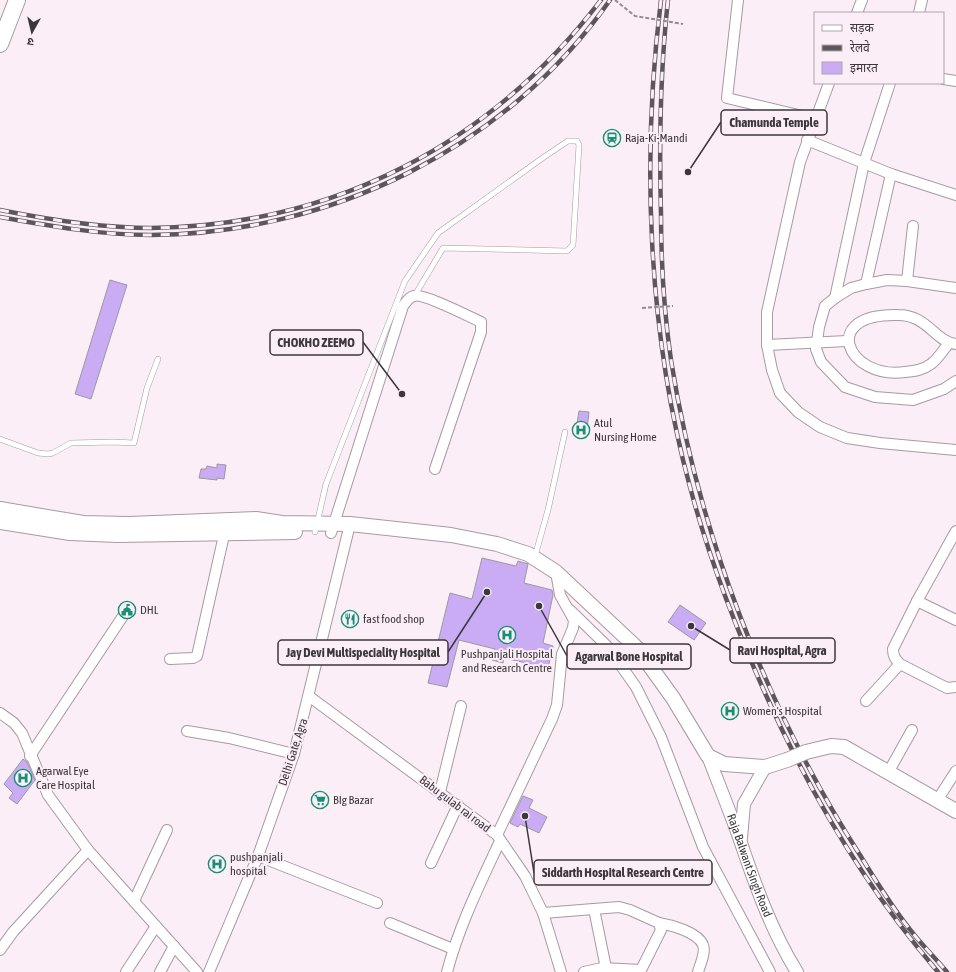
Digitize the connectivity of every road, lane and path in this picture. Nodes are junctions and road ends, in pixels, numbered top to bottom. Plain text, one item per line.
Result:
1 (17, 0) edge
2 (615, 0) edge
3 (738, 0) edge
4 (862, 0) edge
5 (922, 0) edge
6 (857, 12) edge
7 (919, 12) edge
8 (683, 24) dead end
9 (0, 44) edge
10 (944, 79) edge
11 (956, 81) edge
12 (829, 84) edge
13 (890, 84) edge
14 (815, 119) junction
15 (807, 140) junction
16 (864, 163) junction
17 (891, 174) junction
18 (956, 195) edge
19 (914, 226) dead end
20 (907, 281) junction
21 (866, 284) junction
22 (956, 288) edge
23 (414, 296) junction
24 (835, 298) junction
25 (673, 306) dead end
26 (642, 308) dead end
27 (847, 341) junction
28 (817, 342) junction
29 (952, 343) edge
30 (766, 345) junction
31 (158, 359) dead end
32 (956, 381) edge
33 (565, 432) dead end
34 (0, 439) edge
35 (956, 450) edge
36 (435, 469) dead end
37 (0, 509) edge
38 (17, 519) junction
39 (0, 522) edge
40 (226, 527) junction
41 (316, 528) junction
42 (332, 528) junction
43 (354, 528) junction
44 (956, 531) edge
45 (535, 557) junction
46 (556, 572) junction
47 (917, 601) junction
48 (128, 610) dead end
49 (570, 610) junction
50 (956, 620) edge
51 (170, 659) dead end
52 (900, 664) junction
53 (956, 686) edge
54 (310, 697) junction
55 (866, 701) dead end
56 (461, 706) dead end
57 (0, 713) edge
58 (912, 730) dead end
59 (187, 731) dead end
60 (294, 754) junction
61 (30, 756) junction
62 (708, 756) junction
63 (765, 767) junction
64 (889, 771) junction
65 (956, 771) edge
66 (440, 792) junction
67 (938, 799) junction
68 (458, 805) junction
69 (956, 811) edge
70 (167, 830) dead end
71 (498, 838) junction
72 (741, 843) junction
73 (88, 850) junction
74 (258, 856) junction
75 (431, 863) dead end
76 (134, 901) junction
77 (376, 902) dead end
78 (594, 909) junction
79 (542, 914) junction
80 (390, 923) dead end
81 (659, 923) junction
82 (156, 926) junction
83 (174, 946) junction
84 (453, 949) junction
85 (0, 950) edge
86 (606, 968) junction
87 (126, 972) edge
88 (160, 972) edge
89 (197, 972) edge
90 (209, 972) edge
91 (448, 972) edge
92 (561, 972) edge
93 (584, 972) edge
94 (698, 972) edge
95 (770, 972) edge
96 (798, 972) edge

1 - 9 highway
2 - 8 path, bridge
3 - 14 street
4 - 6 street
5 - 7 street
10 - 11 street
12 - 14 street
13 - 16 street
14 - 15 street
15 - 16 street
15 - 30 street
16 - 17 street
16 - 24 street
17 - 18 street
17 - 21 street
19 - 20 street
20 - 21 street
20 - 22 street
21 - 24 street
23 - 36 street
23 - 41 lane
23 - 42 street
24 - 28 street
25 - 26 path, bridge
27 - 28 street
27 - 29 street
27 - 29 street
28 - 30 street
28 - 32 street
30 - 35 street
31 - 34 lane
33 - 45 lane
37 - 38 main road
38 - 39 main road
38 - 40 main road
40 - 41 main road
40 - 51 street
41 - 42 main road
42 - 43 main road
43 - 45 main road
43 - 54 street, Delhi Gate, Agra
44 - 47 street
45 - 46 main road
46 - 49 street
46 - 62 main road
47 - 50 street
47 - 52 street
48 - 61 street
49 - 71 street
49 - 95 street
52 - 53 street
52 - 55 street
54 - 60 street, Delhi Gate, Agra
54 - 66 street, Babu gulab rai road
56 - 66 street
57 - 61 street
58 - 64 street
59 - 60 street
60 - 74 street, Delhi Gate, Agra
61 - 73 street
62 - 63 main road
62 - 72 street, Raja Balwant Singh Road
63 - 64 main road, bridge
63 - 72 street
64 - 67 main road
65 - 67 street
66 - 68 street, Babu gulab rai road
67 - 69 main road
68 - 71 street, Babu gulab rai road
68 - 75 street
70 - 76 street
71 - 79 street, Babu gulab rai road
71 - 84 street
72 - 96 street, Raja Balwant Singh Road
73 - 76 street
73 - 85 street
74 - 77 street
74 - 90 street, Delhi Gate, Agra
76 - 82 street
78 - 79 street
78 - 81 street
78 - 86 street
79 - 92 street, Babu gulab rai road
80 - 84 street
81 - 86 street
81 - 94 street
82 - 83 street
82 - 87 street
83 - 88 street
83 - 89 street
84 - 91 street
86 - 93 street

